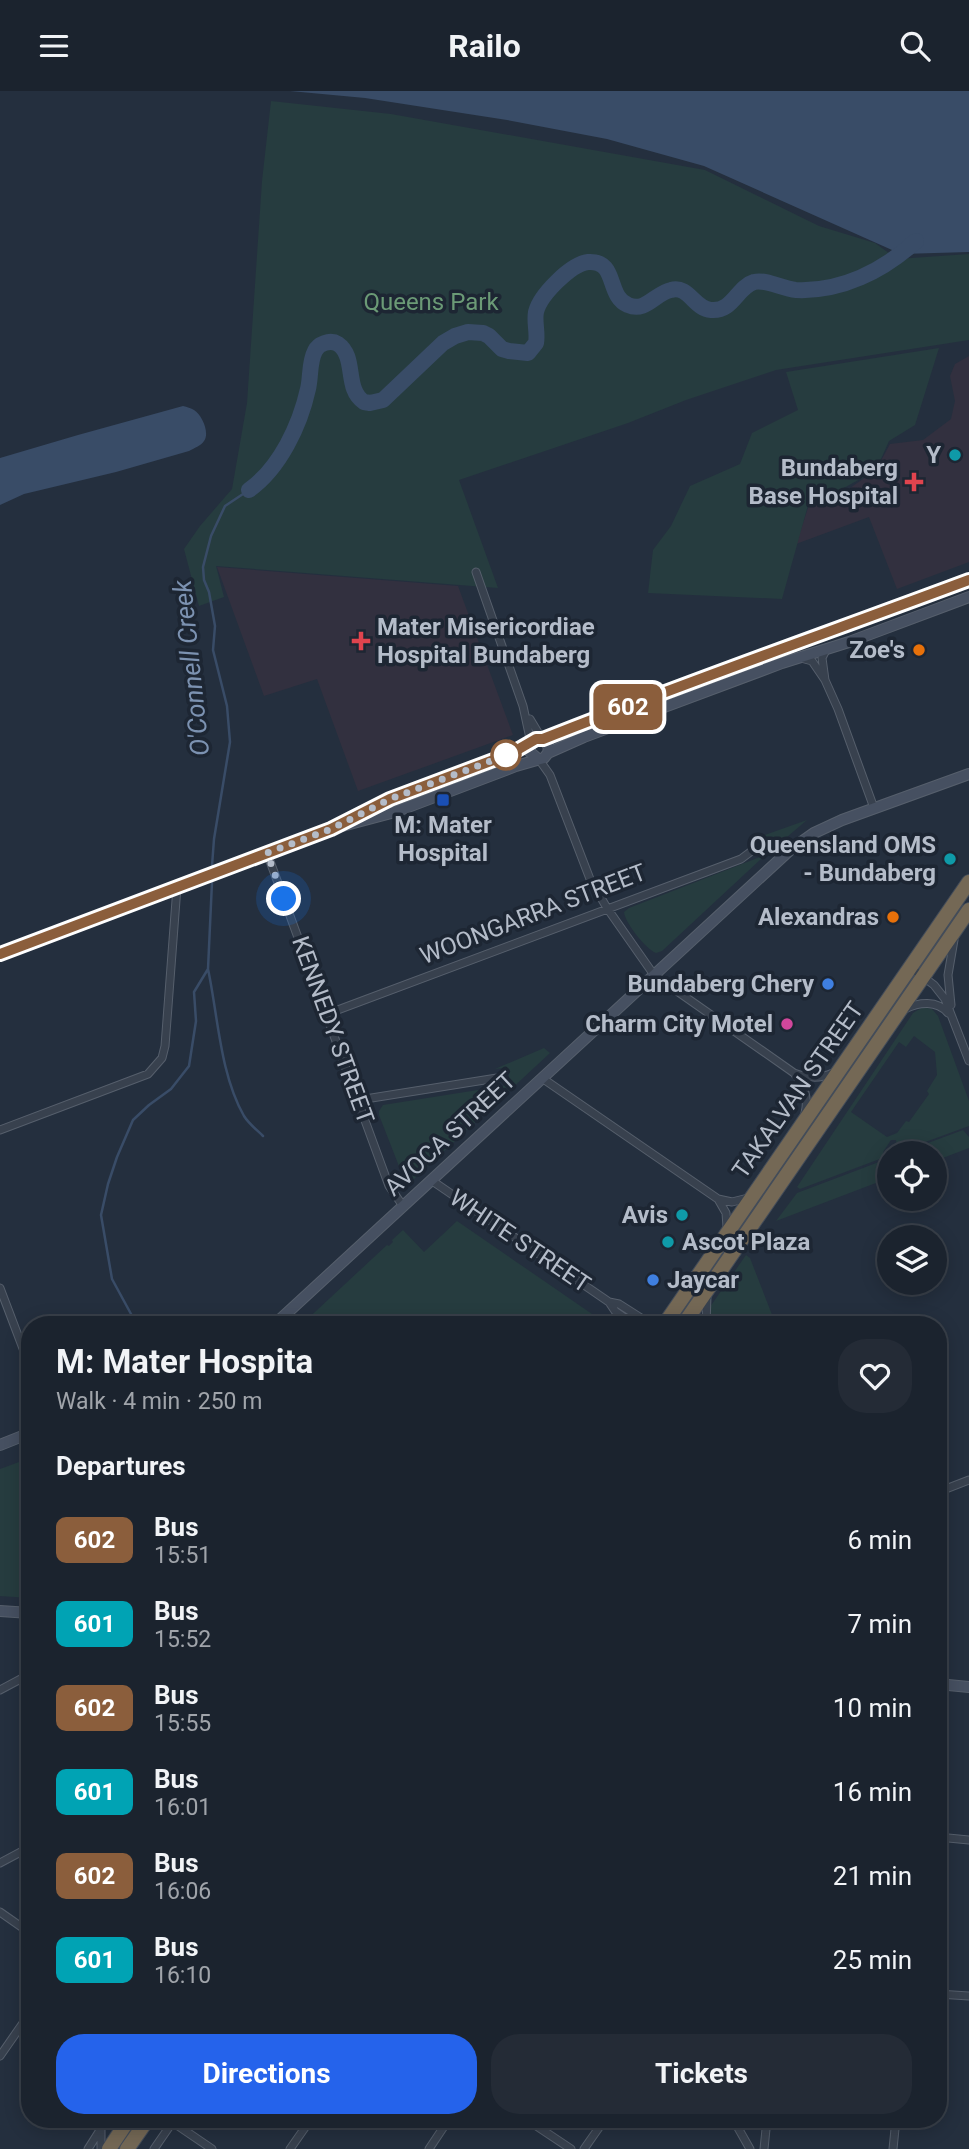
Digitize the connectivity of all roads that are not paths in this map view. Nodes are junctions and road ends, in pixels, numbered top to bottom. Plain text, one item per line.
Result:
1 (476, 572) dead end
2 (969, 580) edge
3 (956, 585) junction
4 (965, 598) edge
5 (832, 631) junction
6 (786, 647) junction
7 (833, 647) junction
8 (793, 659) junction
9 (825, 680) junction
10 (537, 741) junction
11 (543, 756) junction
12 (969, 773) edge
13 (387, 801) junction
14 (874, 808) junction
15 (391, 813) junction
16 (331, 829) junction
17 (753, 850) dead end
18 (267, 853) junction
19 (969, 882) edge
20 (177, 887) junction
21 (607, 908) junction
22 (969, 910) edge
23 (958, 925) junction
24 (0, 954) edge
25 (910, 967) junction
26 (654, 975) junction
27 (924, 977) junction
28 (327, 1014) junction
29 (895, 1017) junction
30 (953, 1019) junction
31 (969, 1061) edge
32 (839, 1070) junction
33 (794, 1073) junction
34 (497, 1078) dead end
35 (542, 1078) junction
36 (359, 1100) junction
37 (802, 1124) junction
38 (0, 1130) edge
39 (431, 1180) junction
40 (754, 1193) junction
41 (718, 1199) junction
42 (403, 1206) junction
43 (726, 1234) junction
44 (712, 1283) junction
45 (1, 1293) edge
46 (609, 1302) junction
47 (284, 1316) edge
48 (622, 1316) edge
49 (638, 1316) edge
50 (670, 1316) edge
51 (689, 1316) edge
52 (706, 1316) edge
53 (21, 1344) edge
54 (21, 1437) edge
55 (0, 1445) edge
56 (969, 1480) edge
57 (947, 1489) edge
58 (0, 1611) edge
59 (21, 1612) edge
60 (21, 1679) edge
61 (947, 1685) edge
62 (969, 1687) edge
63 (0, 1690) edge
64 (947, 1838) edge
65 (969, 1840) edge
66 (21, 1852) edge
67 (0, 1863) edge
68 (0, 1912) edge
69 (21, 1927) edge
70 (947, 1995) edge
71 (969, 1996) edge
72 (21, 2026) edge
73 (0, 2056) edge
74 (101, 2128) joint
75 (123, 2128) edge
76 (142, 2128) edge
77 (166, 2128) edge
78 (182, 2128) edge
79 (305, 2128) edge
80 (443, 2128) edge
81 (540, 2128) edge
82 (599, 2128) edge
83 (737, 2128) edge
84 (767, 2128) edge
85 (895, 2128) edge
86 (746, 2148) edge
87 (88, 2149) edge
88 (101, 2149) edge
89 (108, 2149) edge
90 (127, 2149) edge
91 (153, 2149) edge
92 (212, 2149) edge
93 (290, 2149) edge
94 (429, 2149) edge
95 (571, 2149) edge
96 (584, 2149) edge
97 (764, 2149) edge
98 (893, 2149) edge

1 - 10 street
2 - 3 street
3 - 4 street
3 - 5 street
4 - 7 street
5 - 6 street
5 - 7 street
6 - 8 street
6 - 10 street
7 - 8 street
7 - 9 street
8 - 9 street
8 - 11 street
9 - 14 street
10 - 11 street
10 - 11 street
10 - 13 street
11 - 15 street
11 - 21 street
12 - 14 street
13 - 15 street
13 - 16 street
14 - 26 street
15 - 16 street
16 - 18 street
17 - 21 street, WOONGARRA STREET
18 - 20 street
18 - 28 street, KENNEDY STREET
19 - 25 highway, TAKALVAN STREET
20 - 24 street
20 - 38 street
21 - 26 street
21 - 28 street, WOONGARRA STREET
22 - 23 highway, TAKALVAN STREET
23 - 27 highway, TAKALVAN STREET
23 - 30 street
25 - 27 street
25 - 32 highway, TAKALVAN STREET
26 - 33 street
26 - 35 street, AVOCA STREET
27 - 29 highway, TAKALVAN STREET
27 - 30 street
28 - 36 street, KENNEDY STREET
29 - 30 street
29 - 44 highway, TAKALVAN STREET
30 - 31 street
32 - 33 street
32 - 37 highway, TAKALVAN STREET
33 - 37 street
34 - 36 street
35 - 39 street, AVOCA STREET
35 - 41 street
36 - 42 street, KENNEDY STREET
37 - 40 highway, TAKALVAN STREET
39 - 42 street, AVOCA STREET
39 - 46 street, WHITE STREET
40 - 41 street
40 - 43 highway, TAKALVAN STREET
41 - 43 street
42 - 47 street, AVOCA STREET
43 - 50 highway, TAKALVAN STREET
44 - 51 highway, TAKALVAN STREET
44 - 52 street
45 - 53 street
46 - 48 street, WHITE STREET
46 - 49 street, WHITE STREET
54 - 55 street
56 - 57 street
58 - 59 street
60 - 63 street
61 - 62 street
64 - 65 street
66 - 67 street
68 - 69 street
70 - 71 street
72 - 73 street
74 - 87 street
74 - 88 street
75 - 89 highway
76 - 90 highway
77 - 91 street
78 - 92 street
79 - 93 street
80 - 94 street
81 - 95 street
82 - 96 street
83 - 86 street
84 - 97 street
85 - 98 street

